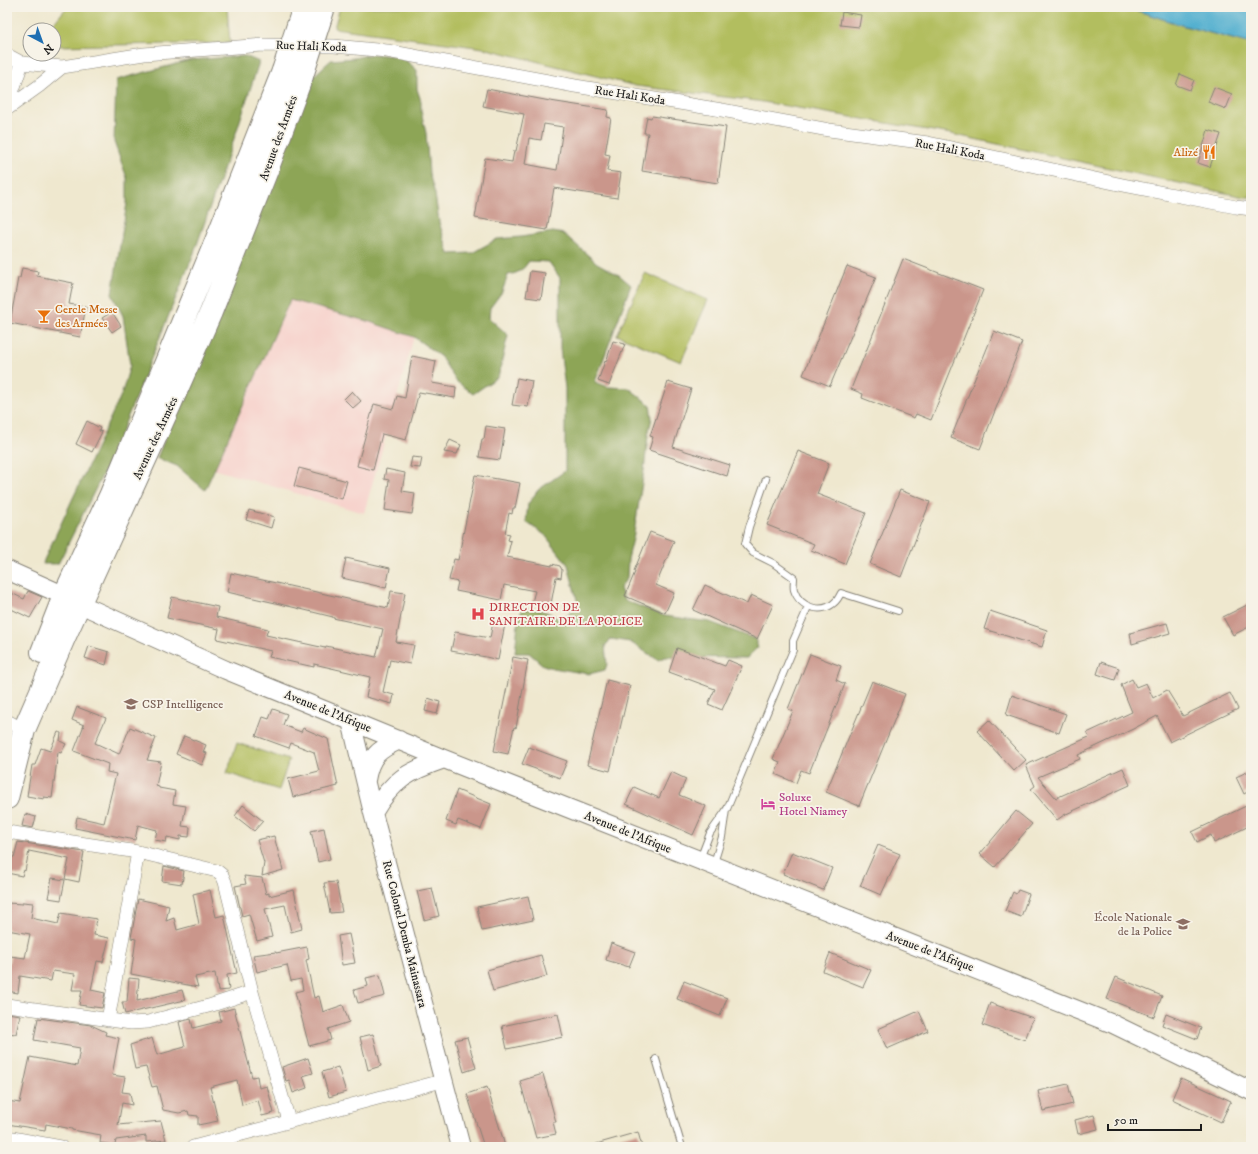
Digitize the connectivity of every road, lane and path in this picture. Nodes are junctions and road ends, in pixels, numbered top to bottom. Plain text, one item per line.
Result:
1 (304, 7) edge
2 (324, 7) edge
3 (7, 55) edge
4 (22, 63) junction
5 (62, 66) junction
6 (292, 73) junction
7 (7, 109) edge
8 (1251, 209) edge
9 (766, 479) dead end
10 (7, 570) edge
11 (72, 600) junction
12 (808, 607) junction
13 (898, 611) dead end
14 (351, 721) junction
15 (12, 728) edge
16 (399, 740) junction
17 (444, 758) junction
18 (366, 781) junction
19 (7, 798) edge
20 (727, 809) junction
21 (373, 813) junction
22 (7, 832) edge
23 (138, 852) junction
24 (707, 863) junction
25 (252, 992) junction
26 (7, 1005) edge
27 (108, 1020) junction
28 (656, 1059) dead end
29 (442, 1081) junction
30 (1251, 1091) edge
31 (289, 1121) junction
32 (7, 1137) edge
33 (61, 1147) edge
34 (192, 1147) edge
35 (460, 1147) edge
36 (682, 1147) edge

1 - 6 highway, bridge
2 - 6 highway, bridge
3 - 4 street, Rue Hali Koda
4 - 5 street, Rue Hali Koda
4 - 7 street
5 - 7 street
5 - 8 street, Rue Hali Koda
6 - 11 highway, Avenue des Armées
9 - 12 lane
10 - 11 main road, Avenue de l'Afrique
11 - 14 main road, Avenue de l'Afrique
11 - 15 highway, Avenue des Armées
12 - 13 lane
12 - 20 lane
14 - 16 main road, Avenue de l'Afrique
14 - 18 main road, Rue Colonel Demba Mainassara
15 - 19 highway, Avenue des Armées
16 - 17 main road, Avenue de l'Afrique
16 - 18 main road
17 - 21 main road
17 - 24 main road, Avenue de l'Afrique
18 - 21 main road, Rue Colonel Demba Mainassara
20 - 24 lane
20 - 24 lane
21 - 29 main road, Rue Colonel Demba Mainassara
22 - 23 street
23 - 25 street
23 - 27 street
24 - 30 main road, Avenue de l'Afrique
25 - 27 street
25 - 31 street
26 - 27 street
28 - 36 lane
29 - 31 street
29 - 35 main road, Rue Colonel Demba Mainassara
31 - 34 street
32 - 33 street

